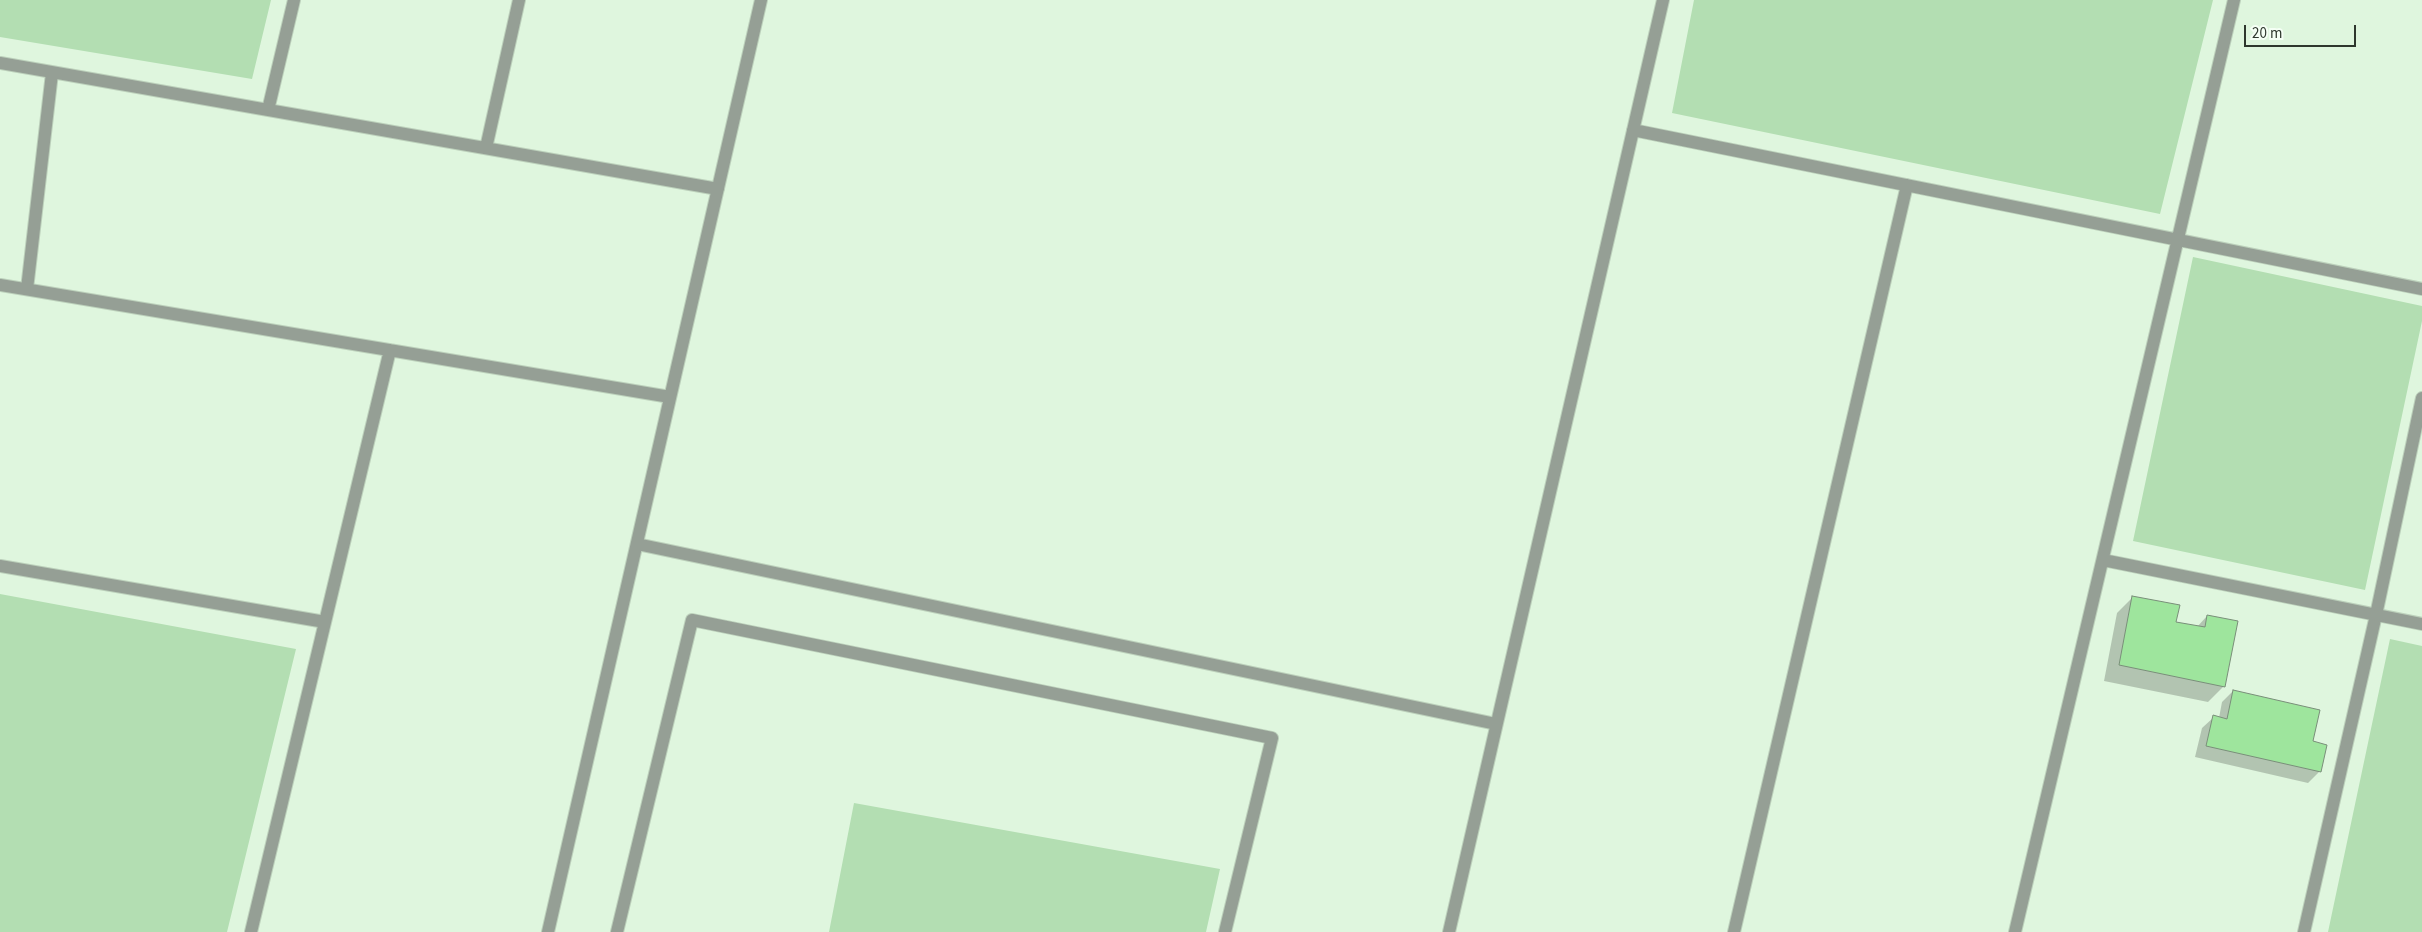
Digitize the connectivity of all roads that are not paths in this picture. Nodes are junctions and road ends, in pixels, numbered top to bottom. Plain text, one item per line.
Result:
1 (294, 0) edge
2 (519, 0) edge
3 (761, 0) edge
4 (1663, 0) edge
5 (2234, 0) edge
6 (0, 63) edge
7 (52, 72) junction
8 (268, 110) junction
9 (1633, 130) junction
10 (486, 148) junction
11 (1907, 185) junction
12 (718, 189) junction
13 (2178, 240) junction
14 (0, 285) edge
15 (27, 289) junction
16 (2422, 289) edge
17 (390, 350) junction
18 (670, 397) junction
19 (2422, 398) edge
20 (637, 544) junction
21 (2103, 560) junction
22 (0, 566) edge
23 (2376, 615) junction
24 (325, 622) junction
25 (2422, 624) edge
26 (1496, 724) junction
27 (251, 932) edge
28 (548, 932) edge
29 (617, 932) edge
30 (1225, 932) edge
31 (1449, 932) edge
32 (1734, 932) edge
33 (2015, 932) edge
34 (2304, 932) edge

1 - 8 street
2 - 10 street
3 - 12 street
4 - 9 street
5 - 13 street
6 - 7 street
7 - 8 street
7 - 15 street
8 - 10 street
9 - 11 street
9 - 26 street
10 - 12 street
11 - 13 street
11 - 32 street
12 - 18 street
13 - 16 street
13 - 21 street
14 - 15 street
15 - 17 street
17 - 18 street
17 - 24 street
18 - 20 street
19 - 23 street
20 - 26 street
20 - 28 street
21 - 23 street
21 - 33 street
22 - 24 street
23 - 25 street
23 - 34 street
24 - 27 street
26 - 31 street
29 - 30 street

